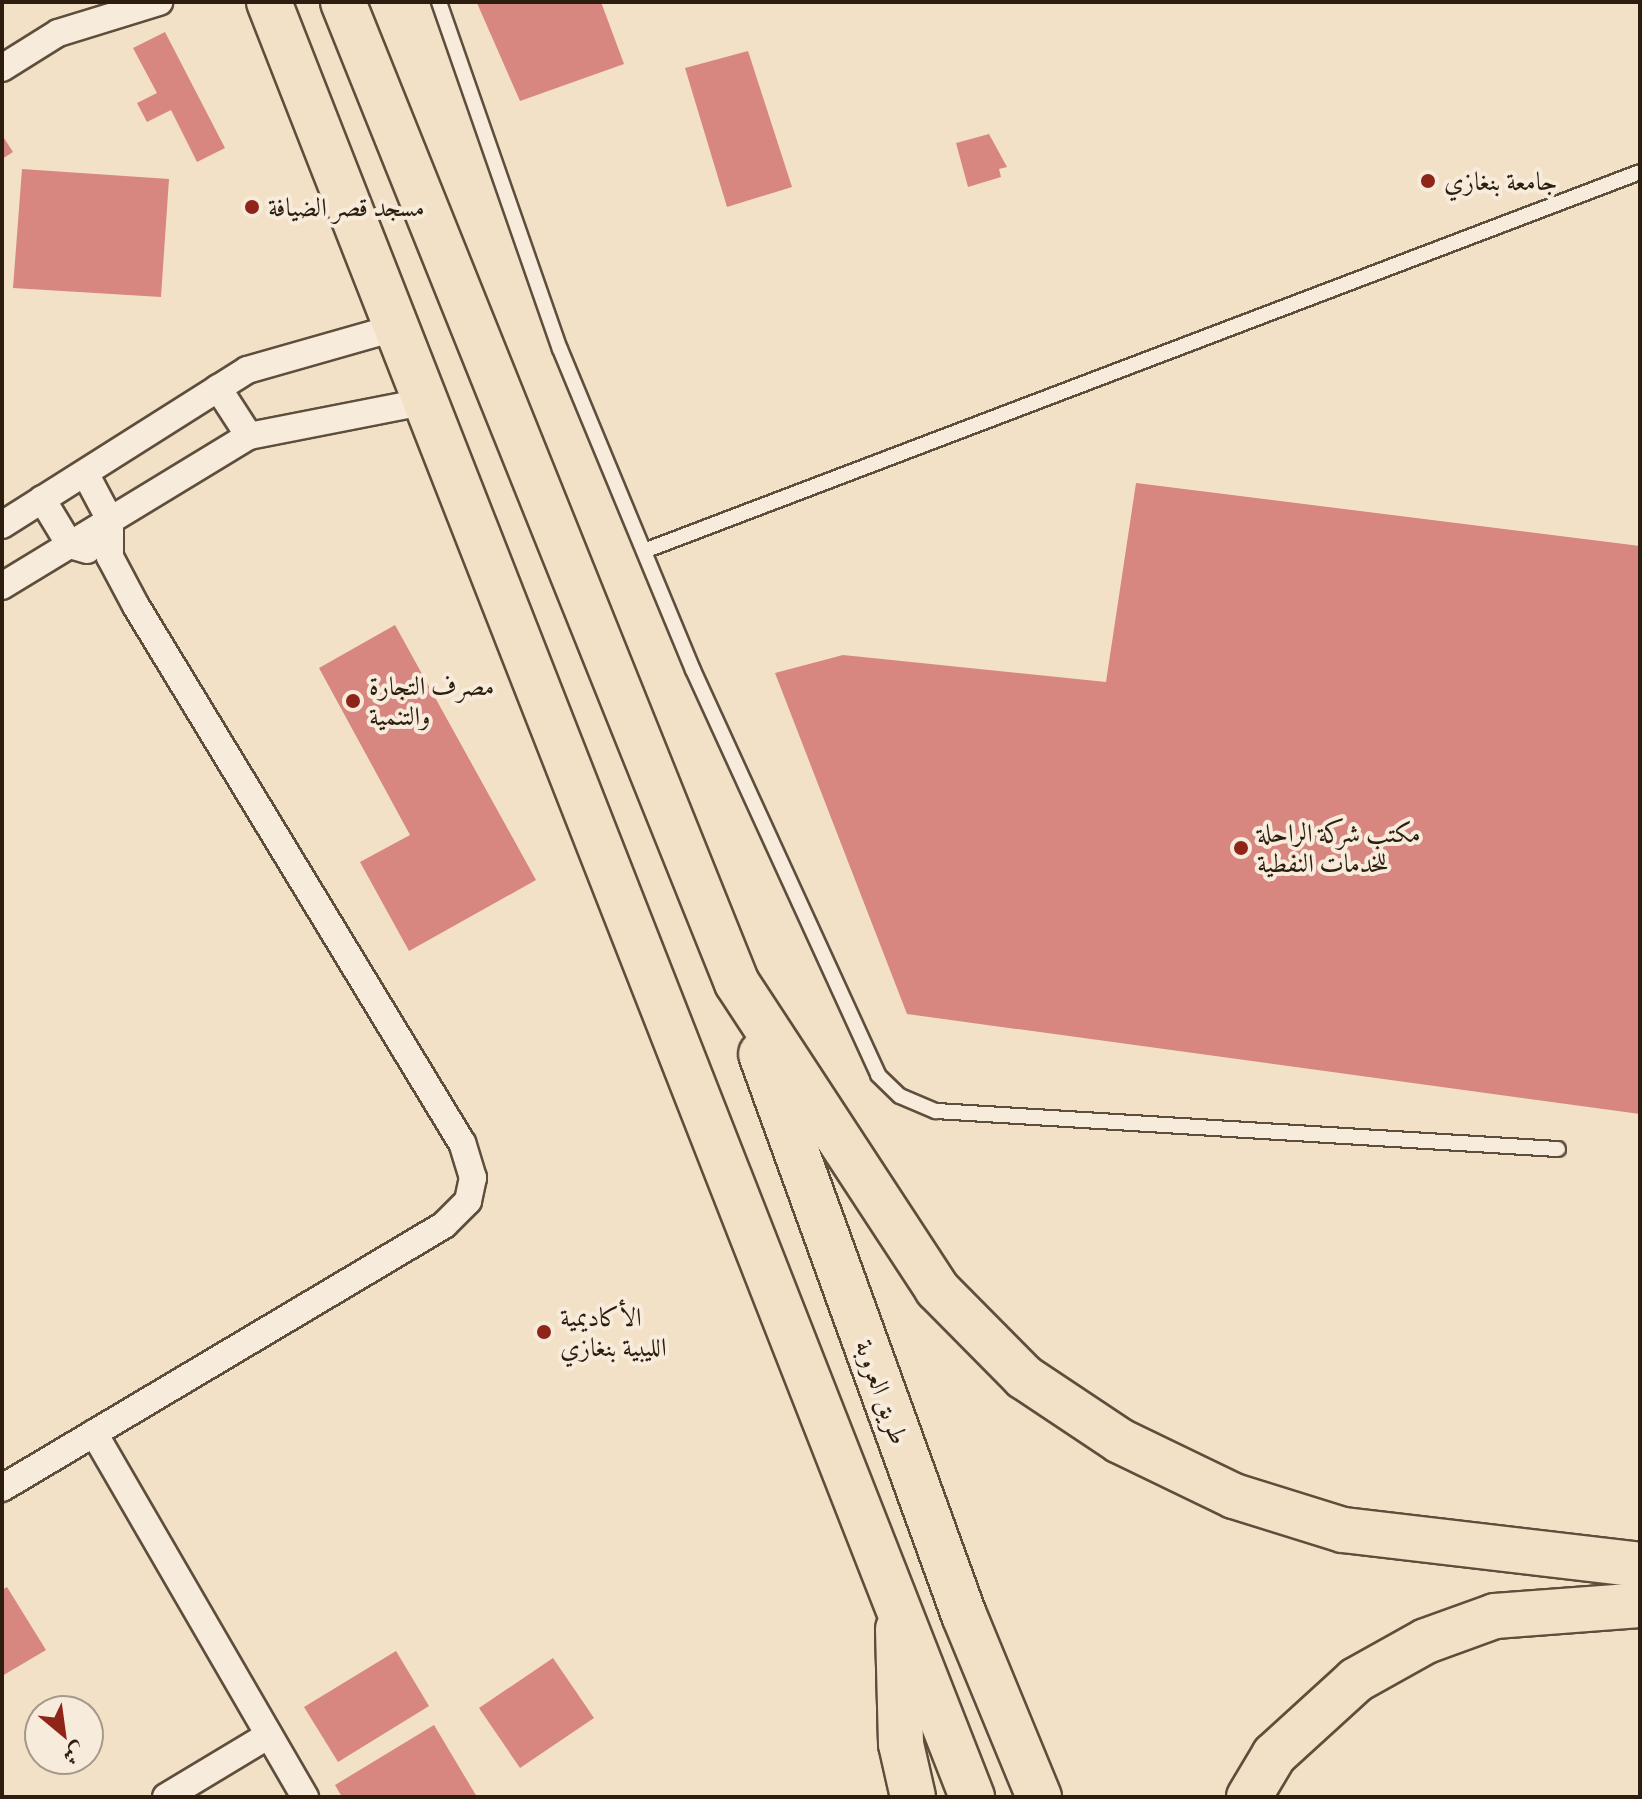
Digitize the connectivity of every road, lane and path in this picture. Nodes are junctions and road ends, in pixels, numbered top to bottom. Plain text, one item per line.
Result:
1 (159, 2) edge
2 (269, 2) edge
3 (343, 2) edge
4 (439, 2) edge
5 (2, 68) edge
6 (1640, 172) edge
7 (398, 327) junction
8 (218, 388) junction
9 (423, 402) junction
10 (249, 436) junction
11 (85, 473) junction
12 (42, 499) junction
13 (110, 520) junction
14 (2, 525) edge
15 (70, 545) junction
16 (644, 551) junction
17 (110, 557) junction
18 (2, 586) edge
19 (737, 983) junction
20 (1558, 1149) dead end
21 (94, 1433) junction
22 (2, 1488) edge
23 (1640, 1565) edge
24 (897, 1595) junction
25 (1640, 1605) edge
26 (269, 1735) junction
27 (166, 1797) edge
28 (305, 1797) edge
29 (913, 1797) edge
30 (972, 1797) edge
31 (1039, 1797) edge
32 (1249, 1797) edge

1 - 5 street
2 - 7 highway
3 - 19 highway
4 - 16 lane
6 - 16 lane
7 - 8 street
7 - 9 highway
8 - 10 street
8 - 11 street
9 - 10 street
9 - 24 highway
10 - 13 street
11 - 12 street
11 - 13 street
12 - 14 street
12 - 15 street
13 - 15 street
13 - 17 street
15 - 17 street
15 - 18 street
16 - 20 lane
17 - 21 street
19 - 23 highway
19 - 31 highway, طريق العروبة
21 - 22 street
21 - 26 street
24 - 29 highway
24 - 30 highway
25 - 32 highway
26 - 27 street
26 - 28 street

